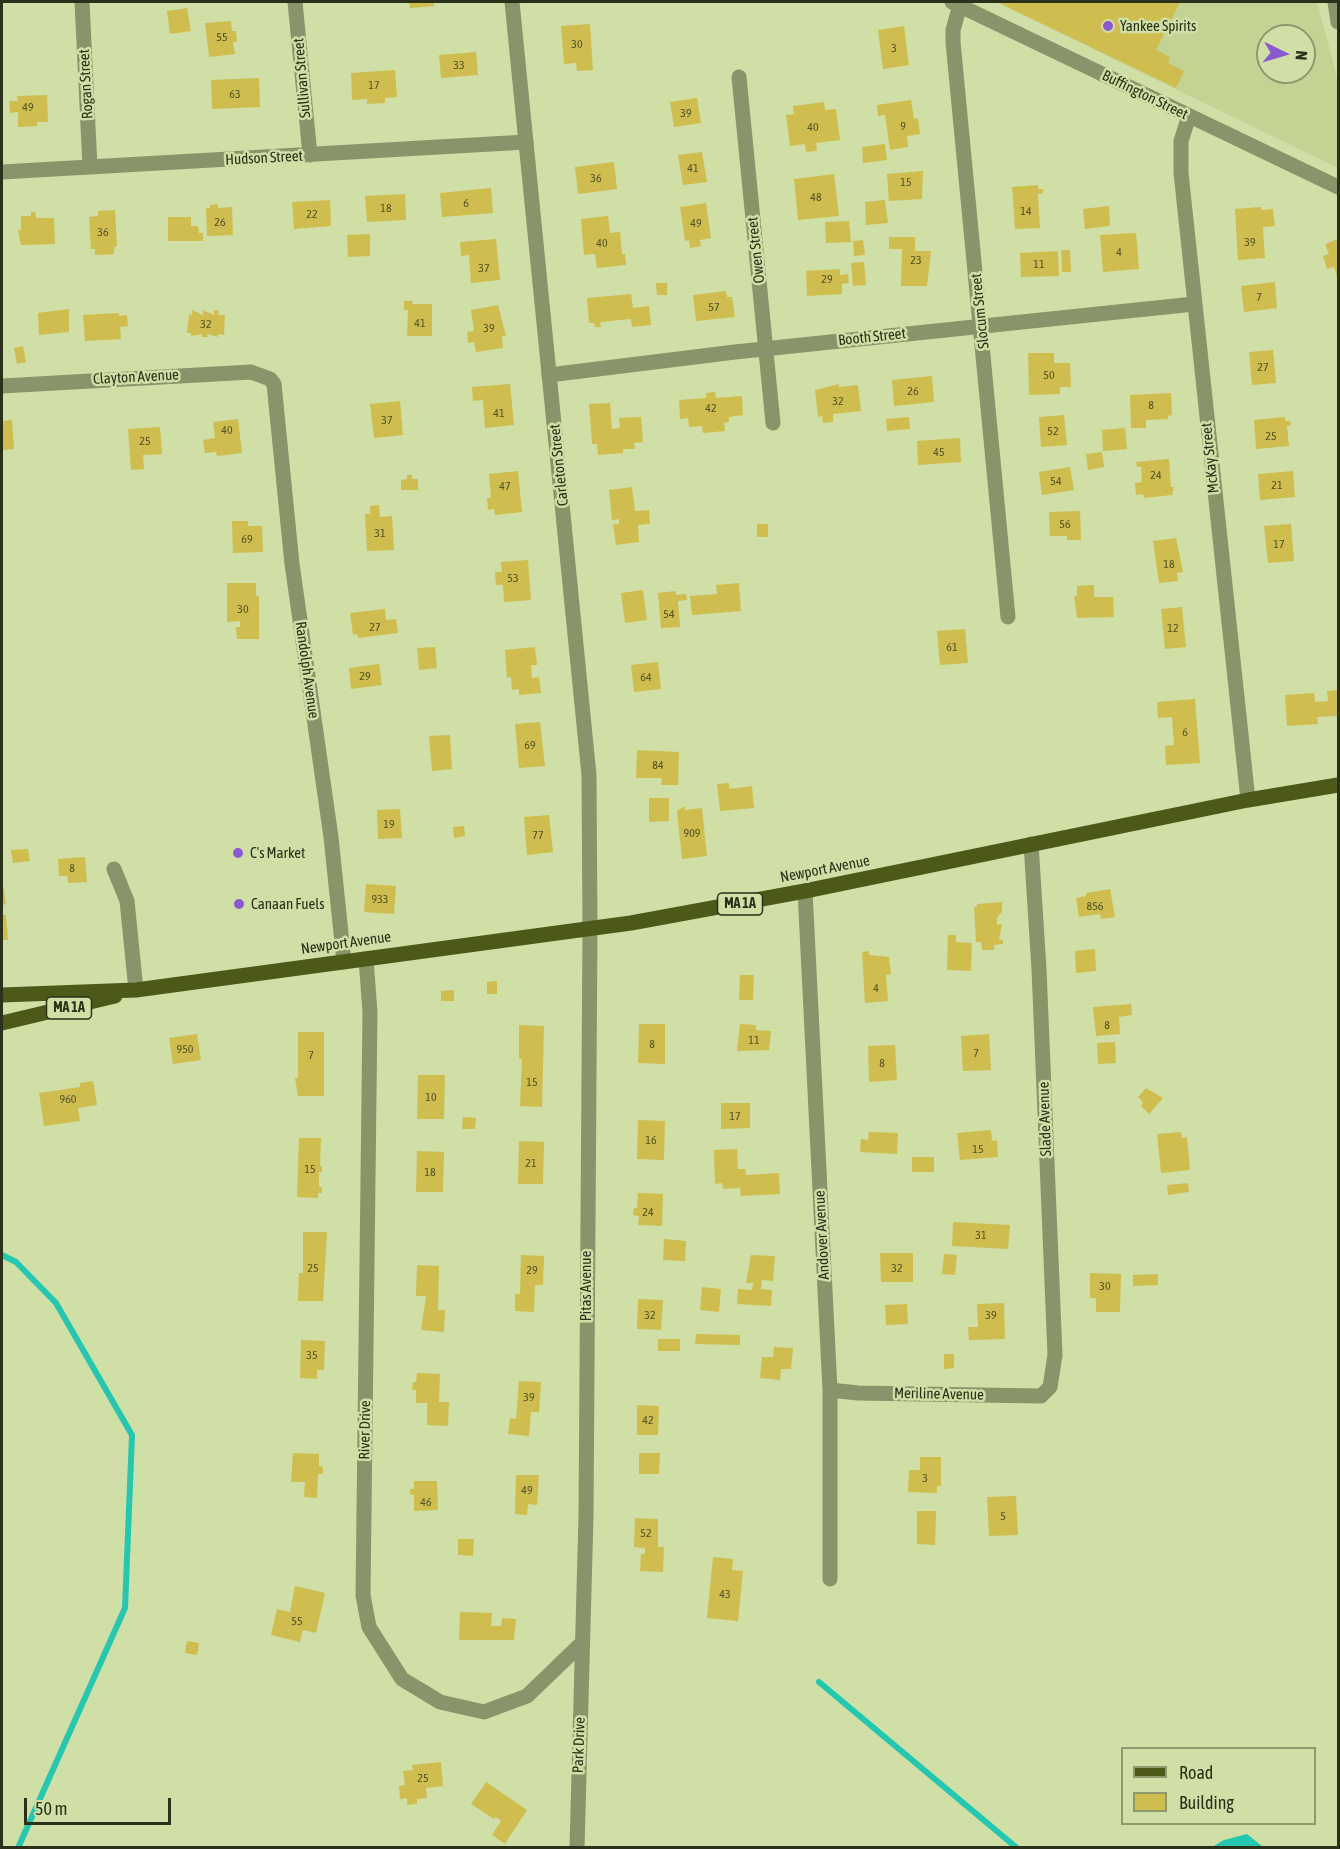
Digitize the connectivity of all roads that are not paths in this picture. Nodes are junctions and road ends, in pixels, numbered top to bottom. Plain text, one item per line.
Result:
1 (82, 2) edge
2 (295, 2) edge
3 (512, 2) edge
4 (1335, 2) edge
5 (956, 3) edge
6 (1338, 22) edge
7 (739, 77) dead end
8 (1189, 116) junction
9 (526, 142) junction
10 (310, 155) junction
11 (90, 167) junction
12 (2, 172) edge
13 (1338, 187) edge
14 (1194, 304) junction
15 (982, 325) junction
16 (766, 349) junction
17 (549, 375) junction
18 (270, 380) joint
19 (2, 386) edge
20 (773, 423) dead end
21 (1008, 617) dead end
22 (1338, 784) edge
23 (1248, 800) junction
24 (1031, 844) junction
25 (114, 869) dead end
26 (805, 891) junction
27 (590, 929) junction
28 (366, 959) junction
29 (344, 962) junction
30 (136, 990) junction
31 (2, 995) edge
32 (2, 1023) edge
33 (830, 1390) junction
34 (1047, 1392) joint
35 (830, 1579) dead end
36 (582, 1643) junction
37 (577, 1848) edge

1 - 11 street, Rogan Street
2 - 10 street, Sullivan Street
3 - 9 street, Carleton Street
4 - 6 street
5 - 8 street, Buffington Street
5 - 15 street, Slocum Street
7 - 16 street, Owen Street
8 - 13 street, Buffington Street
8 - 14 street, McKay Street
9 - 10 street, Hudson Street
9 - 17 street, Carleton Street
10 - 11 street, Hudson Street
11 - 12 street, Hudson Street
14 - 15 street, Booth Street
14 - 23 street, McKay Street
15 - 16 street, Booth Street
15 - 21 street, Slocum Street
16 - 17 street, Booth Street
16 - 20 street, Owen Street
17 - 27 street, Carleton Street
18 - 19 street, Clayton Avenue
18 - 29 street, Randolph Avenue
22 - 23 main road, Newport Avenue / MA 1A
23 - 24 main road, Newport Avenue / MA 1A
24 - 26 main road, Newport Avenue / MA 1A
24 - 34 street, Slade Avenue
25 - 30 street
26 - 27 main road, Newport Avenue / MA 1A
26 - 33 street, Andover Avenue
27 - 28 main road, Newport Avenue / MA 1A
27 - 36 street, Pitas Avenue
28 - 29 main road, Newport Avenue / MA 1A
28 - 36 street, River Drive
29 - 30 main road, Newport Avenue / MA 1A
30 - 31 main road, Newport Avenue / MA 1A
30 - 32 main road, Newport Avenue / MA 1A
33 - 34 street, Meriline Avenue
33 - 35 street, Andover Avenue
36 - 37 street, Park Drive

